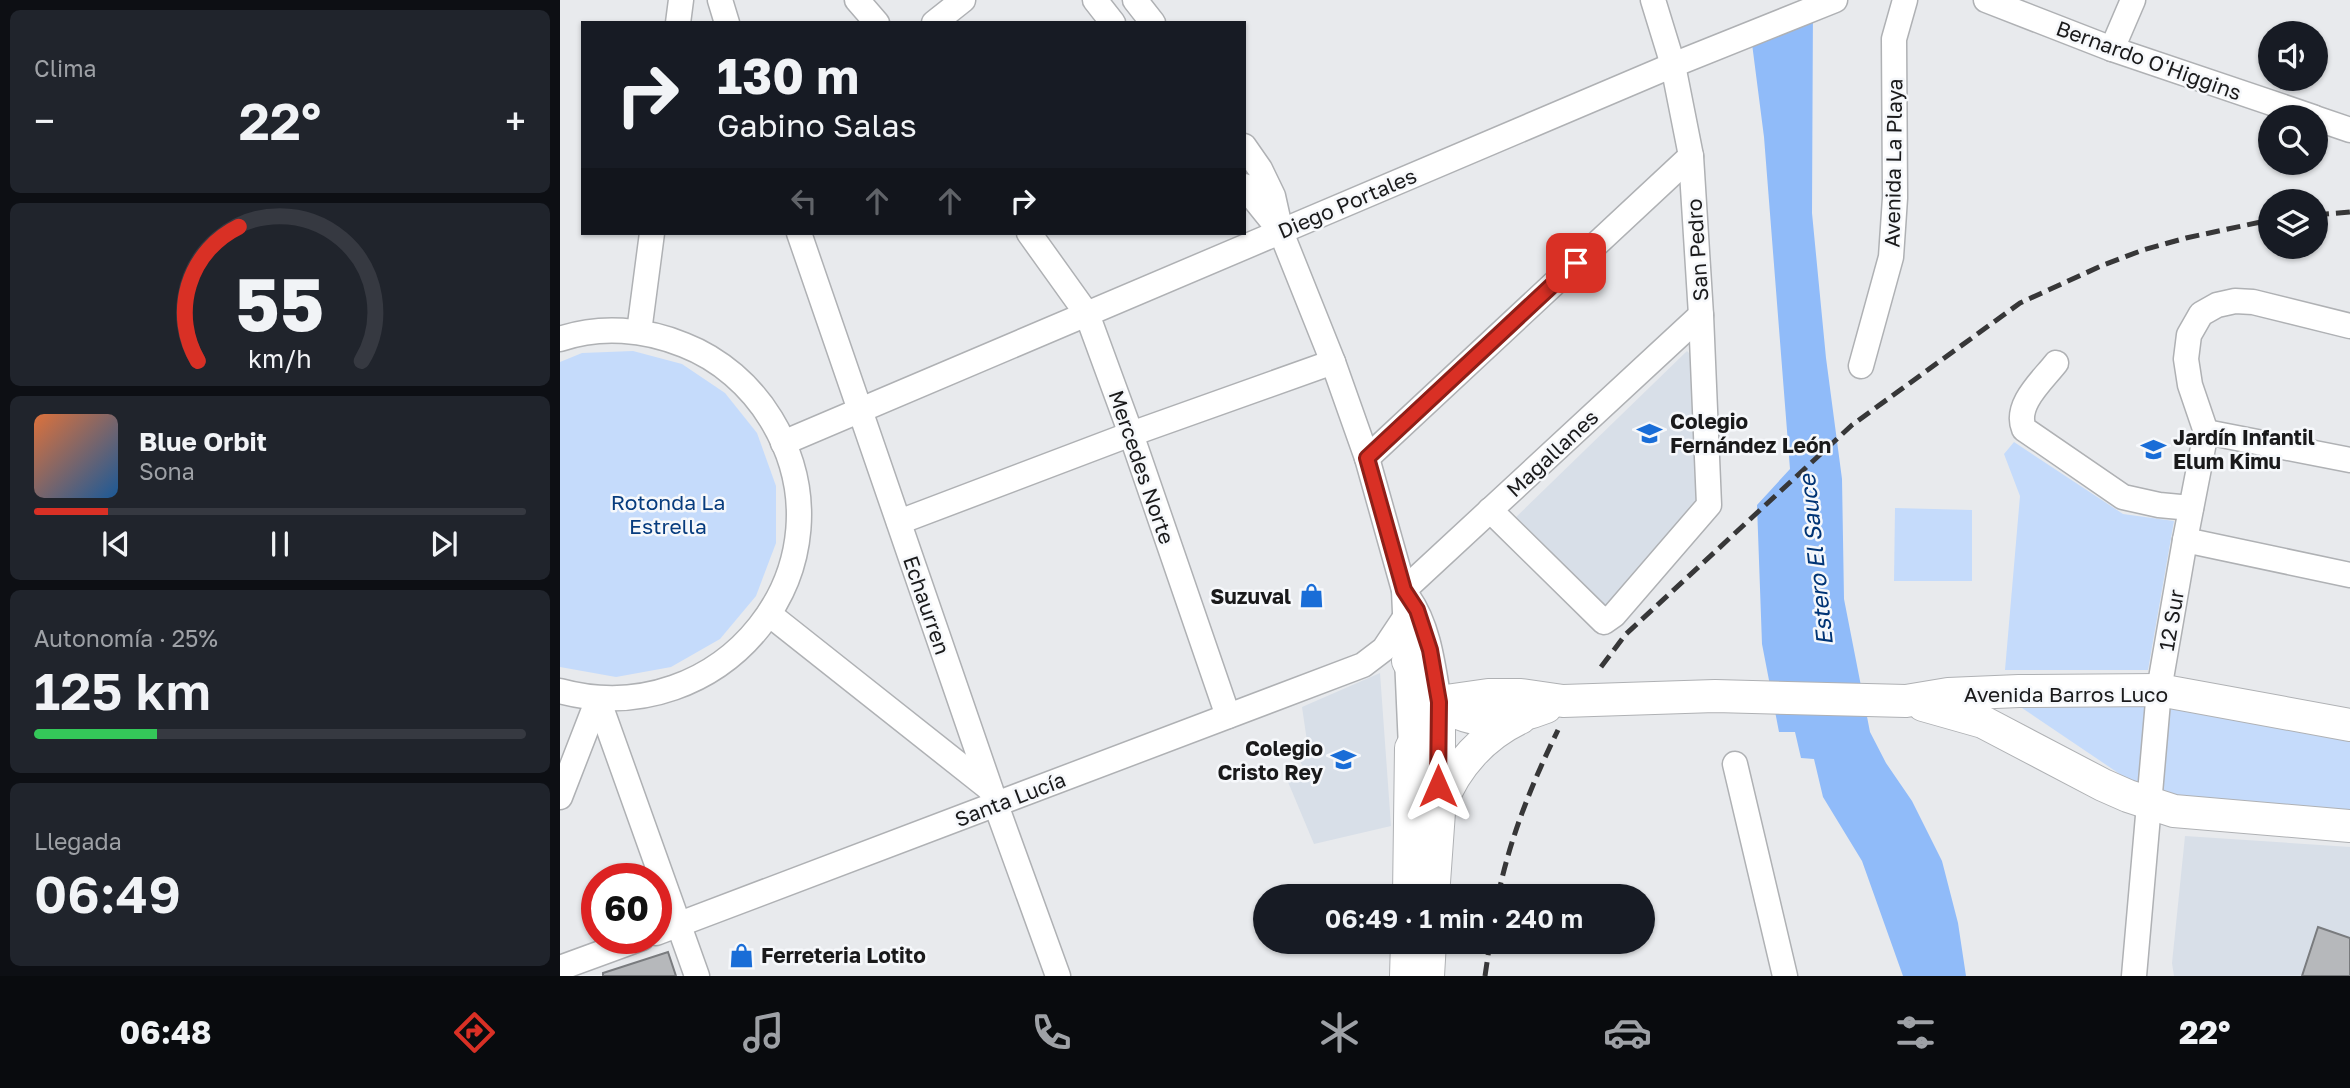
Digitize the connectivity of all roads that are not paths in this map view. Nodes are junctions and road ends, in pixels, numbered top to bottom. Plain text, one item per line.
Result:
1 (681, 0) edge
2 (720, 0) edge
3 (857, 0) edge
4 (963, 0) edge
5 (1095, 0) edge
6 (1135, 0) edge
7 (1653, 0) edge
8 (1835, 0) edge
9 (1905, 0) edge
10 (1986, 0) edge
11 (2133, 0) edge
12 (678, 21) edge
13 (726, 21) edge
14 (875, 21) edge
15 (937, 21) edge
16 (1111, 21) edge
17 (1151, 21) edge
18 (2112, 49) junction
19 (1673, 65) junction
20 (2276, 105) edge
21 (2328, 123) edge
22 (2350, 130) edge
23 (1246, 149) edge
24 (1691, 156) junction
25 (1246, 188) edge
26 (1281, 232) junction
27 (652, 235) edge
28 (800, 235) edge
29 (1030, 235) edge
30 (1087, 314) junction
31 (1701, 315) junction
32 (2350, 326) edge
33 (639, 332) junction
34 (560, 339) edge
35 (1333, 362) junction
36 (2056, 363) dead end
37 (1861, 366) dead end
38 (860, 410) junction
39 (2206, 432) junction
40 (1131, 433) junction
41 (783, 443) junction
42 (1367, 458) junction
43 (2350, 460) edge
44 (2191, 508) junction
45 (1490, 510) junction
46 (899, 522) junction
47 (2185, 540) junction
48 (2350, 576) edge
49 (1404, 590) junction
50 (769, 614) junction
51 (1404, 619) junction
52 (1363, 665) junction
53 (1408, 668) junction
54 (2159, 690) junction
55 (560, 691) edge
56 (598, 699) junction
57 (1563, 701) junction
58 (1906, 701) junction
59 (1439, 702) junction
60 (1528, 715) junction
61 (1228, 716) junction
62 (2350, 725) edge
63 (1411, 748) junction
64 (1735, 764) dead end
65 (560, 797) edge
66 (993, 797) junction
67 (2148, 803) junction
68 (1438, 812) junction
69 (2350, 826) edge
70 (648, 863) edge
71 (1409, 884) edge
72 (1434, 884) edge
73 (672, 927) edge
74 (672, 935) edge
75 (598, 954) edge
76 (1407, 954) edge
77 (1429, 954) edge
78 (560, 968) edge
79 (697, 976) edge
80 (1058, 976) edge
81 (1406, 976) edge
82 (1428, 976) edge
83 (1785, 976) edge
84 (2134, 976) edge

1 - 12 street
2 - 13 street
3 - 14 street
4 - 15 street
5 - 16 street
6 - 17 street
7 - 19 street, San Pedro
8 - 19 street, Diego Portales
9 - 37 street, Avenida La Playa
10 - 18 street, Bernardo O'Higgins
11 - 18 street
18 - 20 street, Bernardo O'Higgins
19 - 24 street, San Pedro
19 - 26 street, Diego Portales
21 - 22 street, Bernardo O'Higgins
23 - 26 street
24 - 31 street, San Pedro
24 - 42 street
25 - 26 street
26 - 30 street, Diego Portales
26 - 35 street
27 - 33 street
28 - 38 street, Echaurren
29 - 30 street, Mercedes Norte
30 - 38 street, Diego Portales
30 - 40 street, Mercedes Norte
31 - 45 street, Magallanes
31 - 45 street, San Pedro
32 - 39 street, 12 Sur
33 - 34 street
33 - 41 street
35 - 40 street
35 - 42 street
36 - 44 street
38 - 41 street, Diego Portales
38 - 46 street, Echaurren
39 - 43 street
39 - 44 street, 12 Sur
40 - 46 street
40 - 61 street, Mercedes Norte
41 - 50 street
42 - 49 street
44 - 47 street, 12 Sur
45 - 49 street, Magallanes
46 - 66 street, Echaurren
47 - 48 street
47 - 54 street, 12 Sur
49 - 51 street
49 - 59 street
50 - 56 street
50 - 66 street
51 - 52 street, Santa Lucía
51 - 53 street
52 - 53 street
52 - 61 street, Santa Lucía
53 - 59 main road
53 - 63 street
54 - 58 main road, Avenida Barros Luco
54 - 62 main road, Avenida Barros Luco
54 - 67 street, 12 Sur
55 - 56 street
56 - 65 street
56 - 70 street
57 - 58 main road, Avenida Barros Luco
57 - 59 main road, Avenida Barros Luco
57 - 60 main road, Avenida Barros Luco
58 - 67 main road, Avenida Barros Luco
59 - 60 main road, Avenida Barros Luco
59 - 63 main road
59 - 68 main road
60 - 68 main road
61 - 66 street, Santa Lucía
63 - 71 main road
64 - 83 street
66 - 73 street, Santa Lucía
66 - 80 street, Echaurren
67 - 69 main road, Avenida Barros Luco
67 - 84 street, 12 Sur
68 - 72 main road
74 - 79 street
75 - 78 street
76 - 81 main road
77 - 82 main road

